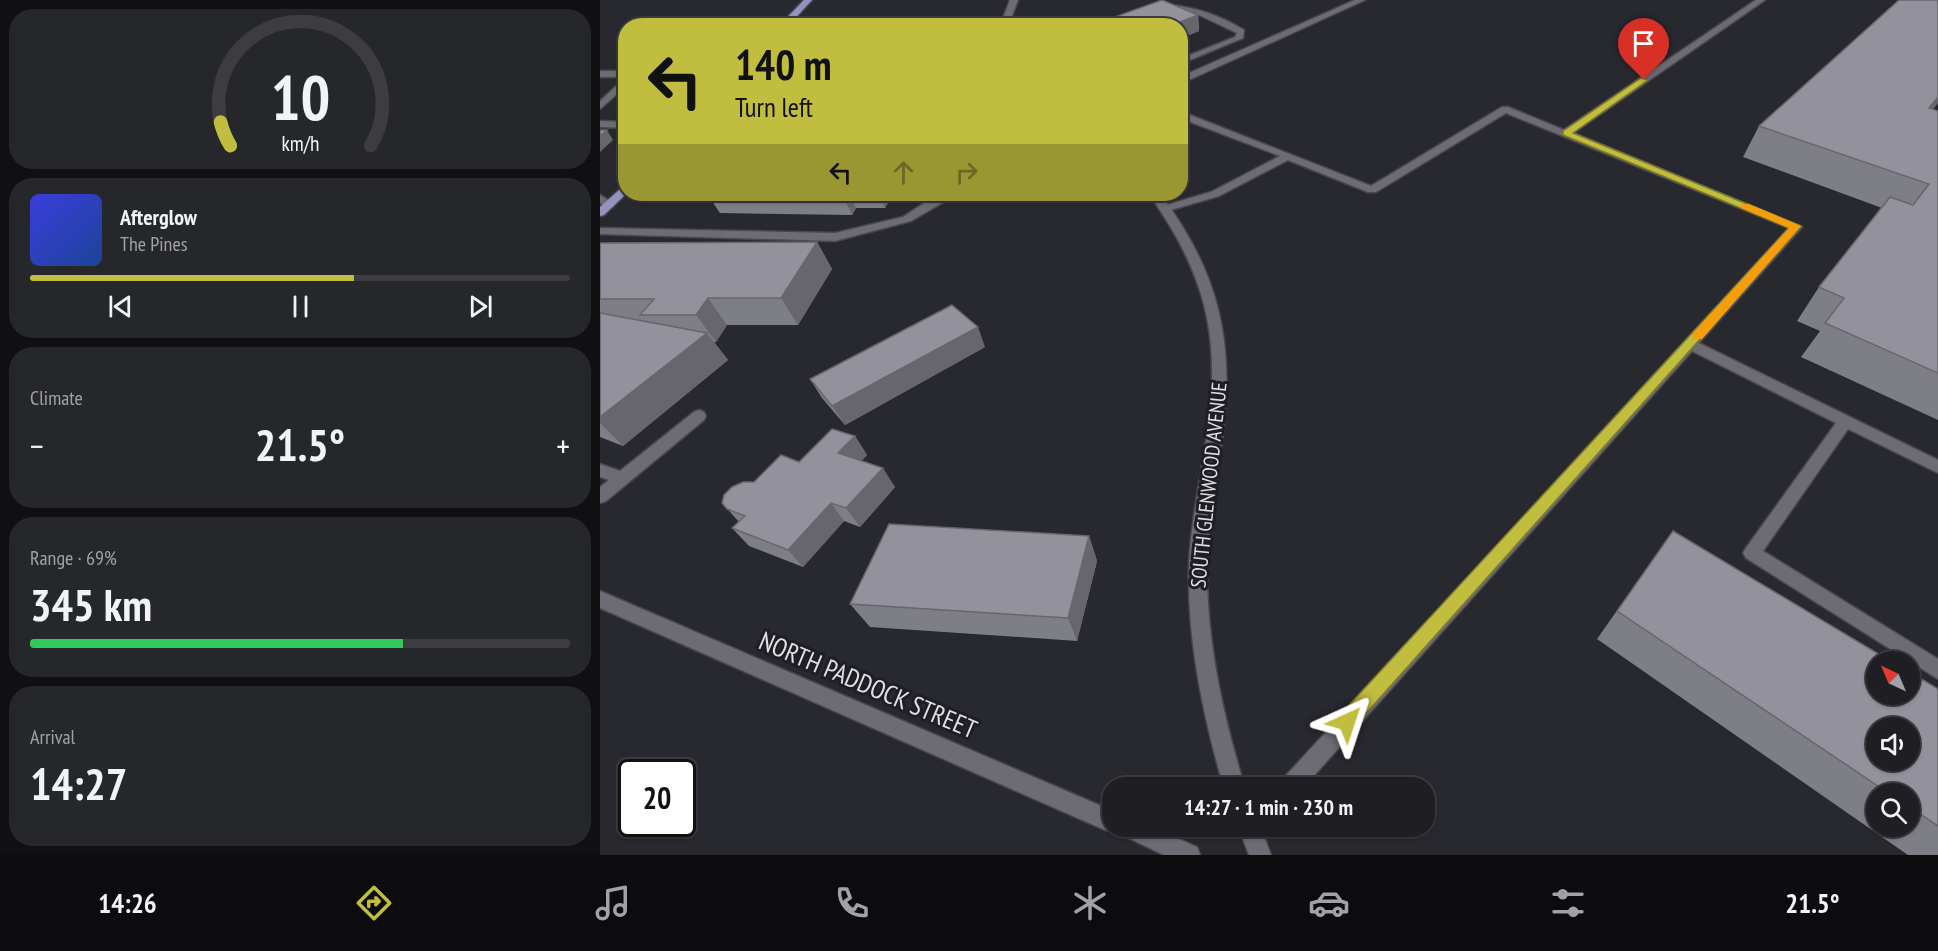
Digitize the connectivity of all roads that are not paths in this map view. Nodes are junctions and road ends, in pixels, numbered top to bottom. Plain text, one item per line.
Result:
1 (808, 0) edge
2 (1014, 0) edge
3 (1360, 0) edge
4 (1761, 0) edge
5 (1149, 12) edge
6 (791, 18) edge
7 (1007, 18) edge
8 (1188, 59) edge
9 (600, 74) edge
10 (618, 74) edge
11 (1188, 77) edge
12 (618, 88) edge
13 (600, 106) edge
14 (1188, 117) edge
15 (600, 124) edge
16 (618, 124) edge
17 (1566, 133) junction
18 (1288, 156) junction
19 (618, 193) edge
20 (938, 201) edge
21 (1161, 201) edge
22 (603, 205) edge
23 (1167, 208) junction
24 (600, 231) edge
25 (1690, 344) junction
26 (699, 416) dead end
27 (1845, 421) junction
28 (1938, 467) edge
29 (600, 470) edge
30 (621, 478) junction
31 (600, 496) edge
32 (600, 599) edge
33 (1938, 670) edge
34 (1232, 777) edge
35 (1297, 777) edge
36 (1102, 817) edge
37 (1149, 837) edge
38 (1254, 837) edge
39 (1189, 855) edge
40 (1260, 855) edge

1 - 6 main road
2 - 7 street
3 - 11 street
4 - 17 street
5 - 8 street
9 - 10 street
12 - 13 street
14 - 18 street
15 - 16 street
17 - 18 street
17 - 25 street
18 - 23 street
19 - 22 main road
20 - 24 street
21 - 23 street, SOUTH GLENWOOD AVENUE
23 - 34 street, SOUTH GLENWOOD AVENUE
25 - 27 street
25 - 35 street
26 - 30 street
27 - 28 street
27 - 33 street
29 - 30 street
30 - 31 street
32 - 36 street, NORTH PADDOCK STREET
37 - 39 street
38 - 40 street

